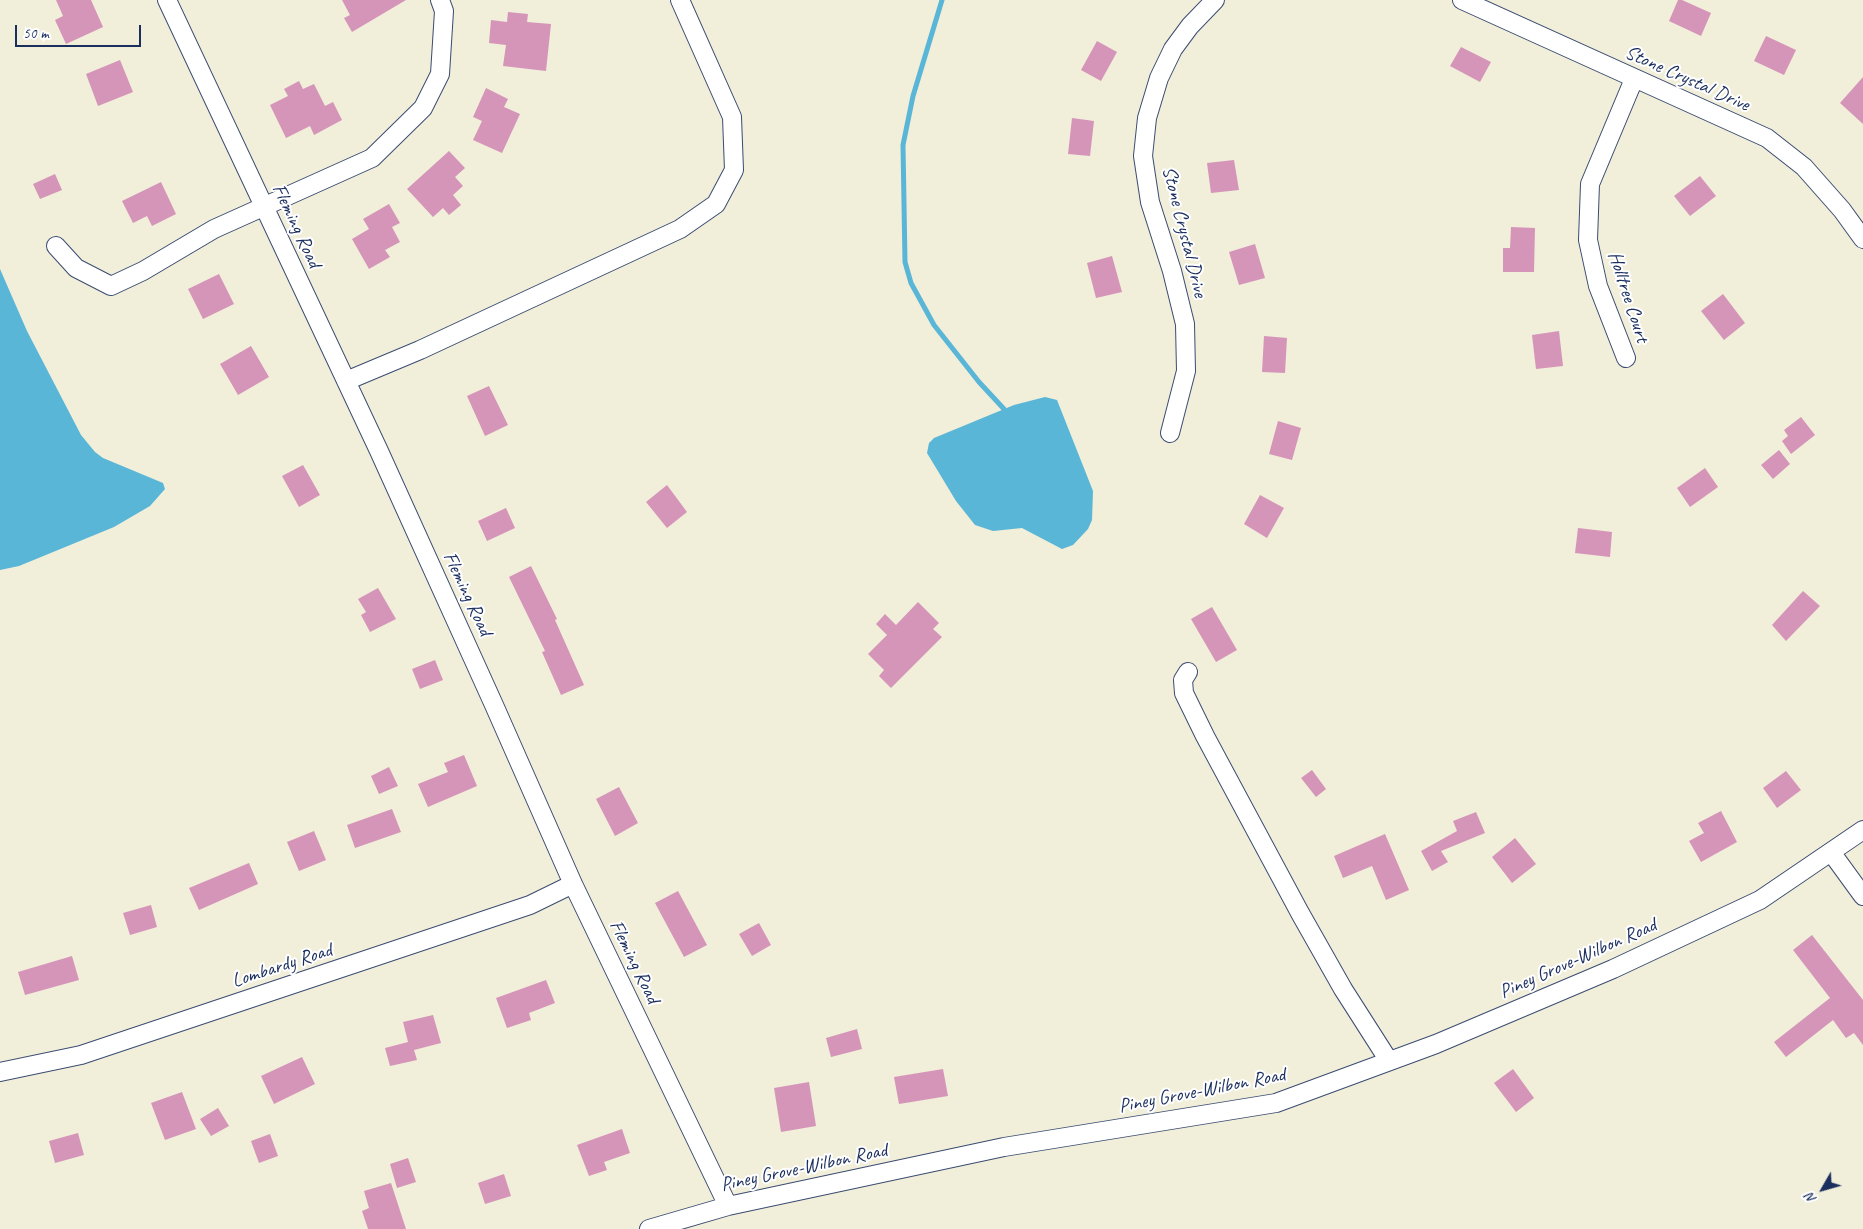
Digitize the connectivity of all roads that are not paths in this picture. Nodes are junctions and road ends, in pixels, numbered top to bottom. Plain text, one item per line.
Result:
1 (167, 0) edge
2 (440, 0) edge
3 (680, 0) edge
4 (1215, 0) edge
5 (1462, 0) edge
6 (1634, 79) junction
7 (263, 206) junction
8 (1863, 239) edge
9 (56, 246) dead end
10 (1626, 358) dead end
11 (346, 381) junction
12 (1170, 434) dead end
13 (1188, 672) dead end
14 (1863, 830) edge
15 (1831, 852) junction
16 (573, 884) junction
17 (1863, 896) edge
18 (1389, 1061) junction
19 (0, 1072) edge
20 (728, 1206) junction
21 (649, 1229) edge

1 - 7 street, Fleming Road
2 - 7 street
3 - 11 street
4 - 12 street, Stone Crystal Drive
5 - 6 street, Stone Crystal Drive
6 - 8 street, Stone Crystal Drive
6 - 10 street, Holltree Court
7 - 9 street
7 - 11 street, Fleming Road
11 - 16 street, Fleming Road
13 - 18 street
14 - 15 street, Piney Grove-Wilbon Road
15 - 17 street
15 - 18 street, Piney Grove-Wilbon Road
16 - 19 street, Lombardy Road
16 - 20 street, Fleming Road
18 - 20 street, Piney Grove-Wilbon Road
20 - 21 street, Piney Grove-Wilbon Road

